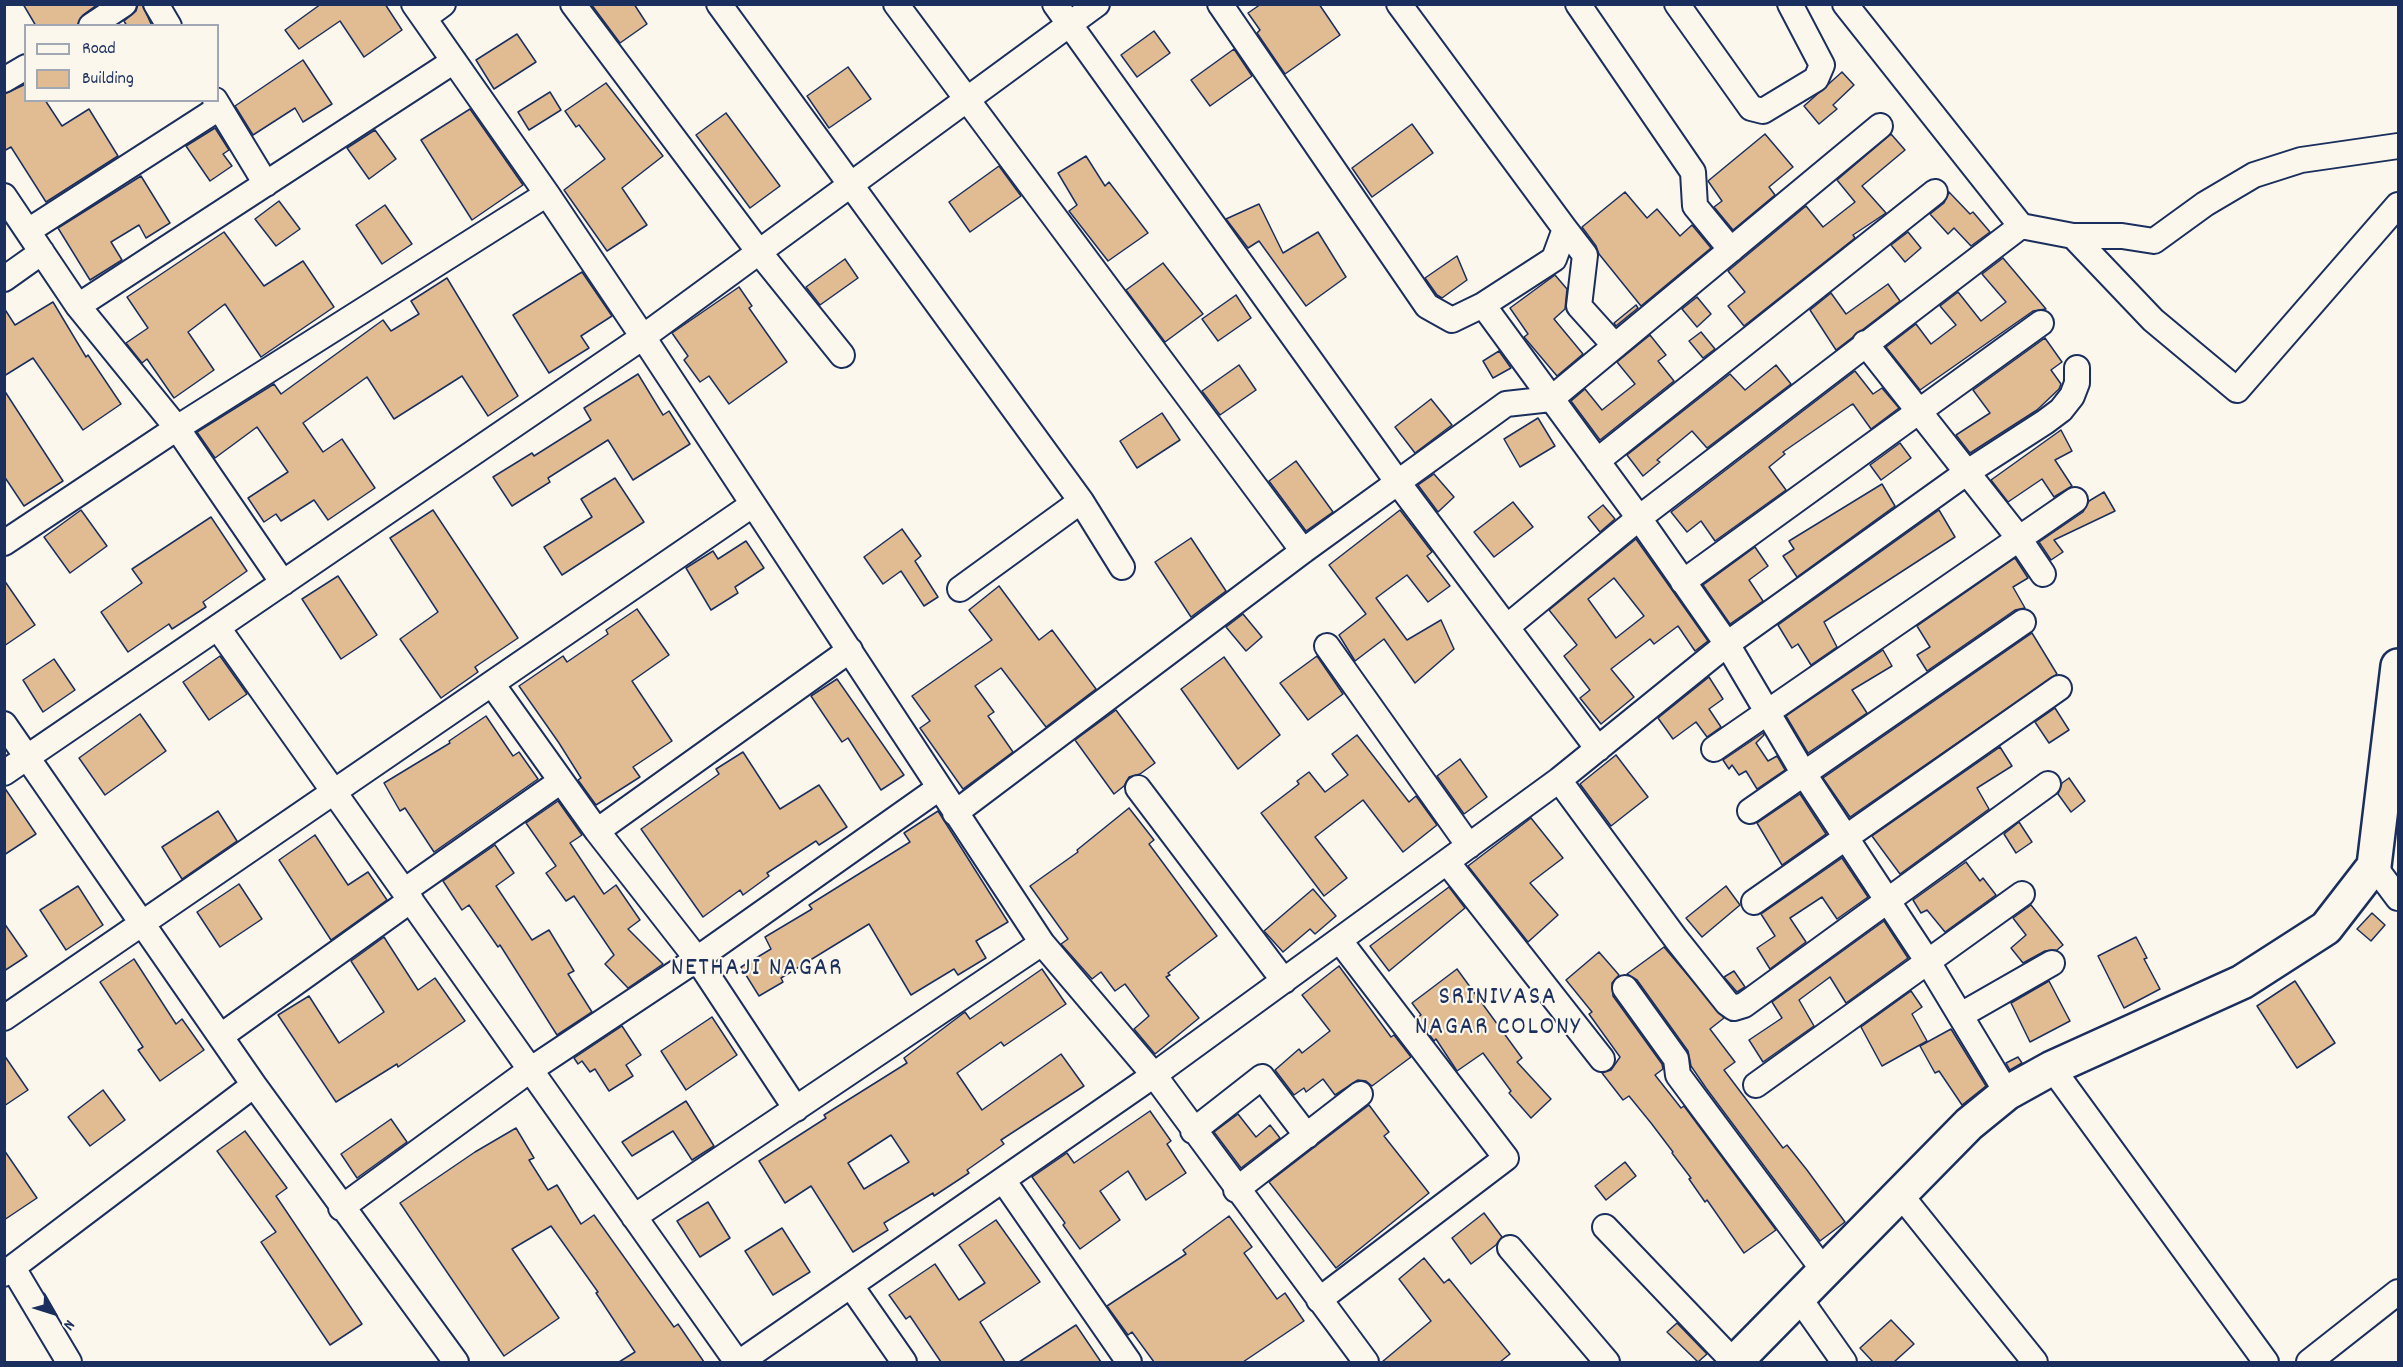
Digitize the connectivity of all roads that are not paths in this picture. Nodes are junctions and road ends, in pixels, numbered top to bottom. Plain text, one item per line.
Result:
1 (124, 4) edge
2 (156, 4) edge
3 (443, 4) edge
4 (573, 4) edge
5 (719, 4) edge
6 (896, 4) edge
7 (1055, 4) edge
8 (1097, 4) edge
9 (1220, 4) edge
10 (1399, 4) edge
11 (1578, 4) edge
12 (1677, 4) edge
13 (1790, 4) edge
14 (1849, 6) edge
15 (419, 11) edge
16 (94, 24) edge
17 (168, 24) edge
18 (1069, 25) junction
19 (454, 61) junction
20 (24, 68) edge
21 (4, 80) edge
22 (966, 101) junction
23 (217, 104) edge
24 (1880, 126) dead end
25 (2398, 146) edge
26 (266, 184) junction
27 (849, 186) junction
28 (1935, 192) dead end
29 (548, 194) junction
30 (4, 196) edge
31 (2398, 205) edge
32 (2021, 226) junction
33 (1565, 228) junction
34 (28, 231) junction
35 (2073, 236) junction
36 (1731, 250) junction
37 (42, 252) junction
38 (759, 252) junction
39 (4, 279) edge
40 (1483, 305) junction
41 (78, 306) junction
42 (2041, 323) dead end
43 (643, 337) junction
44 (1865, 343) junction
45 (1615, 346) junction
46 (842, 355) dead end
47 (2077, 368) dead end
48 (1551, 399) junction
49 (1918, 412) junction
50 (177, 428) junction
51 (1597, 461) junction
52 (1966, 472) junction
53 (1399, 484) junction
54 (2075, 500) dead end
55 (1081, 501) junction
56 (752, 505) junction
57 (1640, 518) junction
58 (2018, 537) junction
59 (4, 543) edge
60 (1303, 551) junction
61 (1122, 567) dead end
62 (2043, 574) dead end
63 (1683, 582) junction
64 (283, 583) junction
65 (960, 589) dead end
66 (2023, 622) dead end
67 (1508, 626) junction
68 (218, 628) junction
69 (1727, 644) junction
70 (1327, 646) dead end
71 (850, 650) junction
72 (2398, 666) edge
73 (2398, 673) edge
74 (492, 684) junction
75 (2060, 688) dead end
76 (1768, 712) junction
77 (4, 724) edge
78 (1598, 749) junction
79 (1714, 749) dead end
80 (27, 757) junction
81 (4, 773) edge
82 (1804, 774) junction
83 (1559, 780) junction
84 (561, 781) junction
85 (2049, 784) dead end
86 (939, 788) junction
87 (1138, 788) dead end
88 (335, 791) junction
89 (1750, 811) dead end
90 (955, 813) junction
91 (597, 831) junction
92 (1846, 837) junction
93 (1470, 846) junction
94 (1447, 862) junction
95 (2374, 866) junction
96 (2022, 894) dead end
97 (407, 895) junction
98 (2398, 898) edge
99 (1888, 901) junction
100 (1754, 902) dead end
101 (141, 922) junction
102 (1340, 941) junction
103 (1042, 943) junction
104 (697, 960) junction
105 (1928, 962) junction
106 (2052, 963) dead end
107 (1284, 981) junction
108 (1625, 988) dead end
109 (1961, 1015) junction
110 (4, 1018) edge
111 (220, 1036) junction
112 (1602, 1059) dead end
113 (2052, 1068) junction
114 (530, 1070) junction
115 (1154, 1075) junction
116 (254, 1085) junction
117 (1756, 1085) dead end
118 (2007, 1093) junction
119 (1360, 1094) dead end
120 (796, 1109) junction
121 (1193, 1131) junction
122 (1306, 1136) junction
123 (1003, 1180) junction
124 (1236, 1190) junction
125 (1899, 1193) junction
126 (342, 1208) junction
127 (634, 1217) junction
128 (1605, 1227) dead end
129 (1510, 1248) dead end
130 (9, 1271) edge
131 (1824, 1271) junction
132 (851, 1286) junction
133 (2398, 1292) edge
134 (1799, 1298) junction
135 (1319, 1300) junction
136 (69, 1362) edge
137 (456, 1362) edge
138 (739, 1362) edge
139 (904, 1362) edge
140 (1129, 1362) edge
141 (1366, 1362) edge
142 (1607, 1362) edge
143 (1735, 1362) edge
144 (1844, 1362) edge
145 (2035, 1362) edge
146 (2265, 1362) edge
147 (2309, 1362) edge

1 - 16 street
2 - 17 street
3 - 15 street
4 - 38 street
5 - 27 street
6 - 22 street
7 - 18 street
8 - 18 street
9 - 40 street
10 - 33 street
11 - 36 street
12 - 13 street
14 - 32 street
15 - 19 street
18 - 22 street
18 - 53 street
19 - 26 street
19 - 29 street
20 - 21 street
22 - 27 street
22 - 60 street
23 - 26 street
23 - 34 street
24 - 36 street
25 - 35 street
26 - 41 street
27 - 38 street
27 - 55 street
28 - 51 street
29 - 43 street
29 - 50 street
30 - 34 street
31 - 35 street
32 - 35 street
32 - 44 street
33 - 40 street
33 - 45 street
34 - 37 street
36 - 45 street
37 - 39 street
37 - 41 street
38 - 43 street
38 - 46 street
40 - 48 street
41 - 50 street
42 - 49 street
43 - 56 street
43 - 64 street
44 - 49 street
44 - 57 street
45 - 48 street
47 - 52 street
48 - 51 street
48 - 53 street
49 - 52 street
49 - 63 street
50 - 59 street
50 - 64 street
51 - 57 street
52 - 58 street
52 - 69 street
53 - 60 street
53 - 67 street
54 - 58 street
55 - 61 street
55 - 65 street
56 - 71 street
56 - 74 street
57 - 63 street
57 - 67 street
58 - 62 street
58 - 76 street
60 - 90 street
63 - 69 street
64 - 68 street
66 - 82 street
67 - 78 street
68 - 80 street
68 - 88 street
69 - 76 street
69 - 78 street
70 - 93 street
71 - 86 street
71 - 91 street
72 - 73 street
73 - 95 street
74 - 84 street
74 - 88 street
75 - 92 street
76 - 79 street
76 - 82 street
77 - 80 street
78 - 83 street
80 - 81 street
80 - 101 street
82 - 89 street
82 - 92 street
83 - 93 street
83 - 99 street
84 - 91 street
84 - 97 street
85 - 99 street
86 - 90 street
86 - 104 street
87 - 107 street
88 - 97 street
88 - 101 street
90 - 103 street
91 - 104 street
92 - 99 street
92 - 100 street
93 - 94 street
94 - 102 street
94 - 112 street
95 - 98 street
95 - 113 street
96 - 105 street
97 - 111 street
97 - 114 street
99 - 105 street
101 - 110 street
101 - 111 street
102 - 107 street
102 - 135 street
103 - 115 street
103 - 120 street
104 - 114 street
104 - 120 street
105 - 109 street
105 - 117 street
106 - 109 street
107 - 115 street
108 - 131 street
109 - 118 street
111 - 116 street
113 - 118 street
113 - 146 street
114 - 126 street
114 - 127 street
115 - 121 street
115 - 123 street
116 - 126 street
116 - 130 street
118 - 125 street
119 - 122 street
120 - 127 street
121 - 122 street
121 - 124 street
122 - 124 street
123 - 132 street
123 - 140 street
124 - 135 street
125 - 131 street
125 - 145 street
126 - 137 street
127 - 138 street
128 - 143 street
129 - 142 street
130 - 136 street
131 - 134 street
132 - 138 street
132 - 139 street
133 - 147 street
134 - 143 street
134 - 144 street
135 - 141 street

